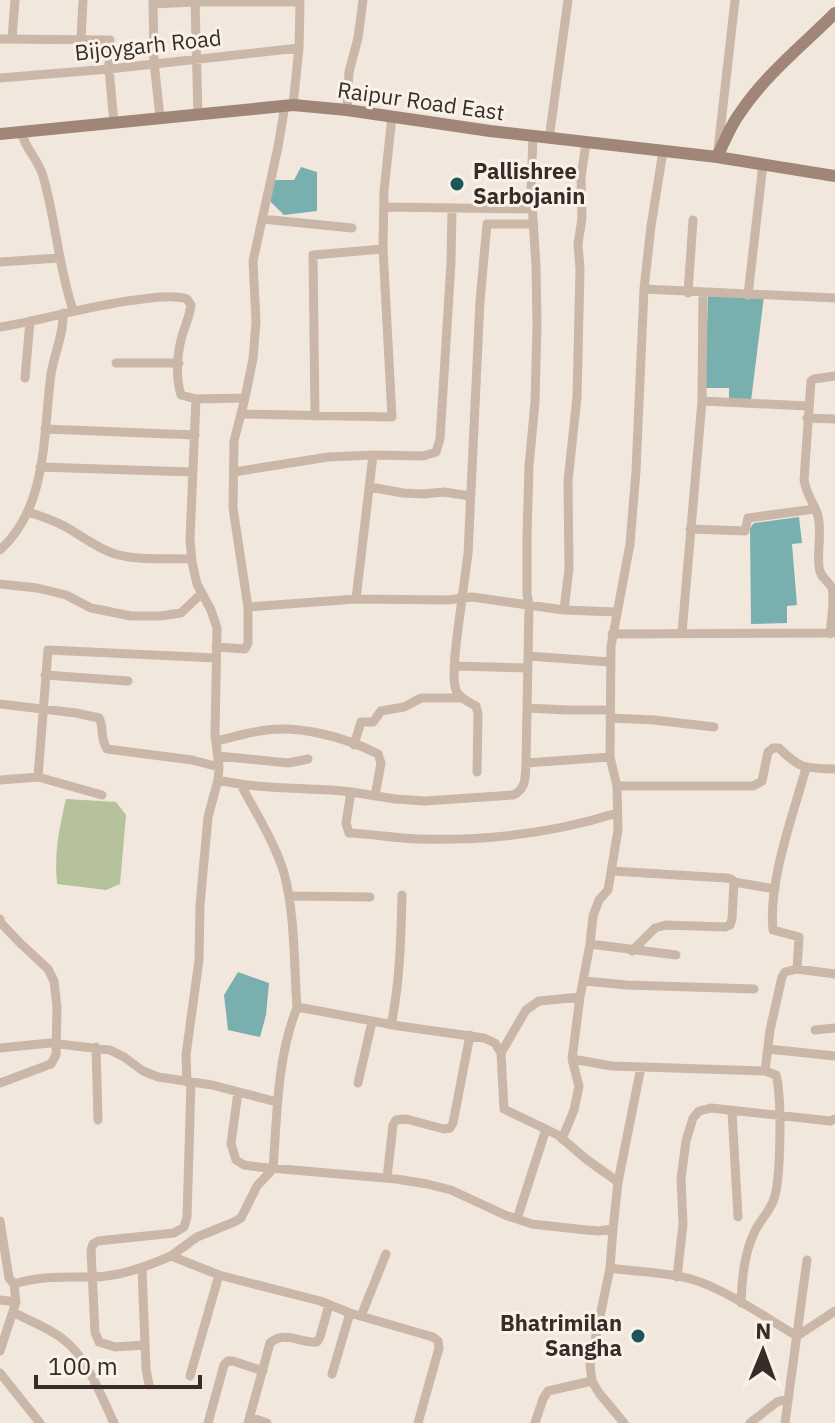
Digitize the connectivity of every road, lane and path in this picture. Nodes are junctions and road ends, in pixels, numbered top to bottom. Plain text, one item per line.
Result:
1 (15, 0) edge
2 (83, 0) edge
3 (363, 0) edge
4 (568, 0) edge
5 (735, 0) edge
6 (195, 1) edge
7 (287, 1) edge
8 (153, 2) edge
9 (835, 13) edge
10 (12, 38) junction
11 (0, 39) edge
12 (81, 39) junction
13 (299, 48) junction
14 (197, 58) junction
15 (154, 62) junction
16 (109, 69) junction
17 (0, 78) edge
18 (289, 105) junction
19 (347, 110) junction
20 (198, 115) junction
21 (392, 116) junction
22 (160, 117) junction
23 (114, 123) junction
24 (21, 132) junction
25 (0, 134) edge
26 (533, 137) junction
27 (549, 139) junction
28 (586, 143) junction
29 (663, 151) junction
30 (717, 157) junction
31 (763, 164) junction
32 (835, 176) edge
33 (384, 207) junction
34 (452, 208) junction
35 (533, 209) junction
36 (262, 219) junction
37 (693, 220) dead end
38 (534, 224) junction
39 (352, 228) dead end
40 (383, 249) junction
41 (59, 258) junction
42 (0, 262) edge
43 (644, 289) junction
44 (688, 293) junction
45 (703, 293) junction
46 (748, 295) junction
47 (835, 298) edge
48 (68, 312) junction
49 (30, 321) junction
50 (0, 327) edge
51 (116, 363) dead end
52 (179, 363) junction
53 (835, 376) edge
54 (25, 378) dead end
55 (245, 398) junction
56 (196, 399) junction
57 (702, 401) junction
58 (808, 406) junction
59 (242, 414) junction
60 (315, 416) junction
61 (807, 418) junction
62 (835, 419) edge
63 (45, 429) junction
64 (195, 435) junction
65 (373, 455) junction
66 (40, 467) junction
67 (192, 472) junction
68 (234, 472) junction
69 (370, 487) junction
70 (470, 496) junction
71 (815, 509) junction
72 (28, 512) junction
73 (690, 529) junction
74 (0, 550) edge
75 (192, 559) junction
76 (0, 584) edge
77 (202, 593) junction
78 (462, 598) junction
79 (356, 599) junction
80 (529, 605) junction
81 (248, 607) junction
82 (564, 610) junction
83 (616, 612) junction
84 (682, 633) junction
85 (833, 633) edge
86 (612, 634) junction
87 (216, 653) junction
88 (528, 656) junction
89 (611, 662) junction
90 (455, 666) junction
91 (528, 668) junction
92 (45, 675) junction
93 (128, 681) dead end
94 (462, 698) junction
95 (0, 704) edge
96 (527, 708) junction
97 (43, 710) junction
98 (610, 714) junction
99 (714, 727) dead end
100 (216, 741) junction
101 (354, 745) junction
102 (218, 756) junction
103 (610, 757) junction
104 (308, 759) dead end
105 (526, 763) junction
106 (219, 767) junction
107 (806, 768) junction
108 (835, 769) edge
109 (477, 772) dead end
110 (38, 777) junction
111 (0, 780) edge
112 (218, 780) junction
113 (241, 785) junction
114 (617, 786) junction
115 (351, 792) junction
116 (102, 795) dead end
117 (375, 796) junction
118 (617, 813) junction
119 (612, 871) junction
120 (734, 882) junction
121 (775, 889) junction
122 (402, 895) dead end
123 (289, 896) junction
124 (370, 897) dead end
125 (0, 919) edge
126 (590, 944) junction
127 (632, 951) junction
128 (676, 955) dead end
129 (797, 969) junction
130 (835, 974) edge
131 (584, 981) junction
132 (754, 989) dead end
133 (580, 997) junction
134 (297, 1008) junction
135 (372, 1022) junction
136 (391, 1025) junction
137 (835, 1028) edge
138 (815, 1030) dead end
139 (470, 1035) junction
140 (56, 1043) junction
141 (96, 1047) junction
142 (0, 1048) edge
143 (768, 1049) junction
144 (501, 1053) junction
145 (835, 1056) edge
146 (572, 1059) junction
147 (641, 1067) junction
148 (765, 1071) junction
149 (189, 1082) junction
150 (0, 1083) edge
151 (358, 1083) dead end
152 (238, 1092) junction
153 (277, 1102) junction
154 (732, 1111) junction
155 (779, 1115) junction
156 (835, 1119) edge
157 (98, 1120) dead end
158 (546, 1129) junction
159 (562, 1139) junction
160 (273, 1169) junction
161 (387, 1178) junction
162 (618, 1182) junction
163 (738, 1217) dead end
164 (517, 1219) junction
165 (0, 1221) edge
166 (613, 1229) junction
167 (386, 1254) dead end
168 (171, 1256) junction
169 (807, 1260) dead end
170 (610, 1268) junction
171 (142, 1269) junction
172 (219, 1275) junction
173 (91, 1277) junction
174 (677, 1277) junction
175 (14, 1284) junction
176 (0, 1300) edge
177 (741, 1303) junction
178 (329, 1305) junction
179 (14, 1307) junction
180 (835, 1311) edge
181 (356, 1314) junction
182 (797, 1336) junction
183 (145, 1345) junction
184 (0, 1351) edge
185 (263, 1371) junction
186 (0, 1373) edge
187 (332, 1374) dead end
188 (190, 1376) dead end
189 (592, 1381) junction
190 (149, 1385) dead end
191 (787, 1399) junction
192 (249, 1420) edge
193 (40, 1423) edge
194 (114, 1423) edge
195 (208, 1423) edge
196 (267, 1423) edge
197 (418, 1423) edge
198 (535, 1423) edge
199 (624, 1423) edge
200 (750, 1423) edge
201 (785, 1423) edge

1 - 10 street
2 - 12 street
3 - 19 street
4 - 27 street
5 - 30 street
6 - 7 street
6 - 8 street
6 - 14 street
7 - 13 street
8 - 15 street
9 - 30 street
10 - 11 street
10 - 12 street
12 - 16 street
13 - 14 street, Bijoygarh Road
13 - 18 street
14 - 15 street, Bijoygarh Road
14 - 20 street
15 - 16 street, Bijoygarh Road
15 - 22 street
16 - 17 street, Bijoygarh Road
16 - 23 street
18 - 19 street, Raipur Road East
18 - 20 street, Raipur Road East
18 - 36 street
19 - 21 street, Raipur Road East
20 - 22 street, Raipur Road East
21 - 26 street, Raipur Road East
21 - 33 street
22 - 23 street, Raipur Road East
23 - 24 street, Raipur Road East
24 - 25 street, Raipur Road East
24 - 41 street
26 - 27 street, Raipur Road East
26 - 35 street
27 - 28 street, Raipur Road East
28 - 29 street, Raipur Road East
28 - 82 street
29 - 30 street, Raipur Road East
29 - 43 street
30 - 31 street, Raipur Road East
31 - 32 street, Raipur Road East
31 - 46 street
33 - 34 street
33 - 40 street
34 - 35 street
34 - 65 street
35 - 38 street
36 - 39 street
36 - 55 street
37 - 44 street
38 - 70 street
38 - 80 street
40 - 60 street
40 - 60 street
41 - 42 street
41 - 48 street
43 - 44 street
43 - 83 street
44 - 45 street
45 - 46 street
45 - 57 street
46 - 47 street
48 - 49 street
48 - 52 street
48 - 63 street
49 - 50 street
49 - 54 street
51 - 52 street
52 - 56 street
53 - 58 street
55 - 56 street
55 - 59 street
56 - 64 street
57 - 58 street
57 - 73 street
58 - 61 street
59 - 60 street
59 - 68 street
61 - 62 street
61 - 71 street
63 - 64 street
63 - 66 street
64 - 67 street
65 - 68 street
65 - 69 street
66 - 67 street
66 - 72 street
67 - 75 street
68 - 81 street
69 - 70 street
69 - 79 street
70 - 78 street
71 - 73 street
71 - 85 street
72 - 74 street
72 - 75 street
73 - 84 street
75 - 77 street
76 - 77 street
77 - 87 street
78 - 79 street
78 - 80 street
78 - 90 street
79 - 81 street
80 - 82 street
80 - 88 street
81 - 87 street
82 - 83 street
83 - 86 street
84 - 85 street
84 - 86 street
86 - 89 street
87 - 92 street
87 - 100 street
88 - 89 street
88 - 91 street
89 - 98 street
90 - 91 street
90 - 94 street
91 - 96 street
92 - 93 street
92 - 97 street
94 - 101 street
94 - 109 street
95 - 97 street
96 - 98 street
96 - 105 street
97 - 106 street
97 - 110 street
98 - 99 street
98 - 103 street
100 - 101 street
100 - 102 street
101 - 117 street
102 - 104 street
102 - 106 street
103 - 105 street
103 - 114 street
105 - 117 street
106 - 112 street
107 - 108 street
107 - 114 street
107 - 121 street
110 - 111 street
110 - 116 street
112 - 113 street
112 - 149 street
113 - 115 street
113 - 123 street
114 - 118 street
115 - 117 street
115 - 118 street
118 - 119 street
119 - 120 street
119 - 126 street
120 - 121 street
120 - 127 street
121 - 129 street
122 - 136 street
123 - 124 street
123 - 134 street
125 - 140 street
126 - 127 street
126 - 131 street
127 - 128 street
129 - 130 street
129 - 143 street
131 - 132 street
131 - 133 street
133 - 144 street
133 - 146 street
134 - 135 street
134 - 153 street
135 - 136 street
135 - 151 street
136 - 139 street
137 - 138 street
139 - 144 street
139 - 161 street
140 - 141 street
140 - 142 street
140 - 150 street
141 - 149 street
141 - 157 street
143 - 145 street
143 - 148 street
144 - 158 street
146 - 147 street
146 - 159 street
147 - 148 street
147 - 162 street
148 - 155 street
149 - 152 street
149 - 173 street
152 - 153 street
152 - 160 street
153 - 160 street
154 - 155 street
154 - 163 street
154 - 174 street
155 - 156 street
155 - 177 street
158 - 159 street
158 - 164 street
159 - 162 street
160 - 161 street
160 - 168 street
161 - 164 street
162 - 166 street
164 - 166 street
165 - 175 street
166 - 170 street
167 - 181 street
168 - 171 street
168 - 172 street
169 - 182 street
170 - 174 street
170 - 189 street
171 - 173 street
171 - 183 street
172 - 178 street
172 - 188 street
173 - 175 street
173 - 183 street
174 - 177 street
175 - 179 street
176 - 179 street
177 - 182 street
178 - 181 street
178 - 185 street
179 - 184 street
179 - 194 street
180 - 182 street
181 - 187 street
181 - 197 street
182 - 191 street
183 - 190 street
185 - 192 street
185 - 195 street
186 - 193 street
189 - 198 street
189 - 199 street
191 - 200 street
191 - 201 street
192 - 196 street

